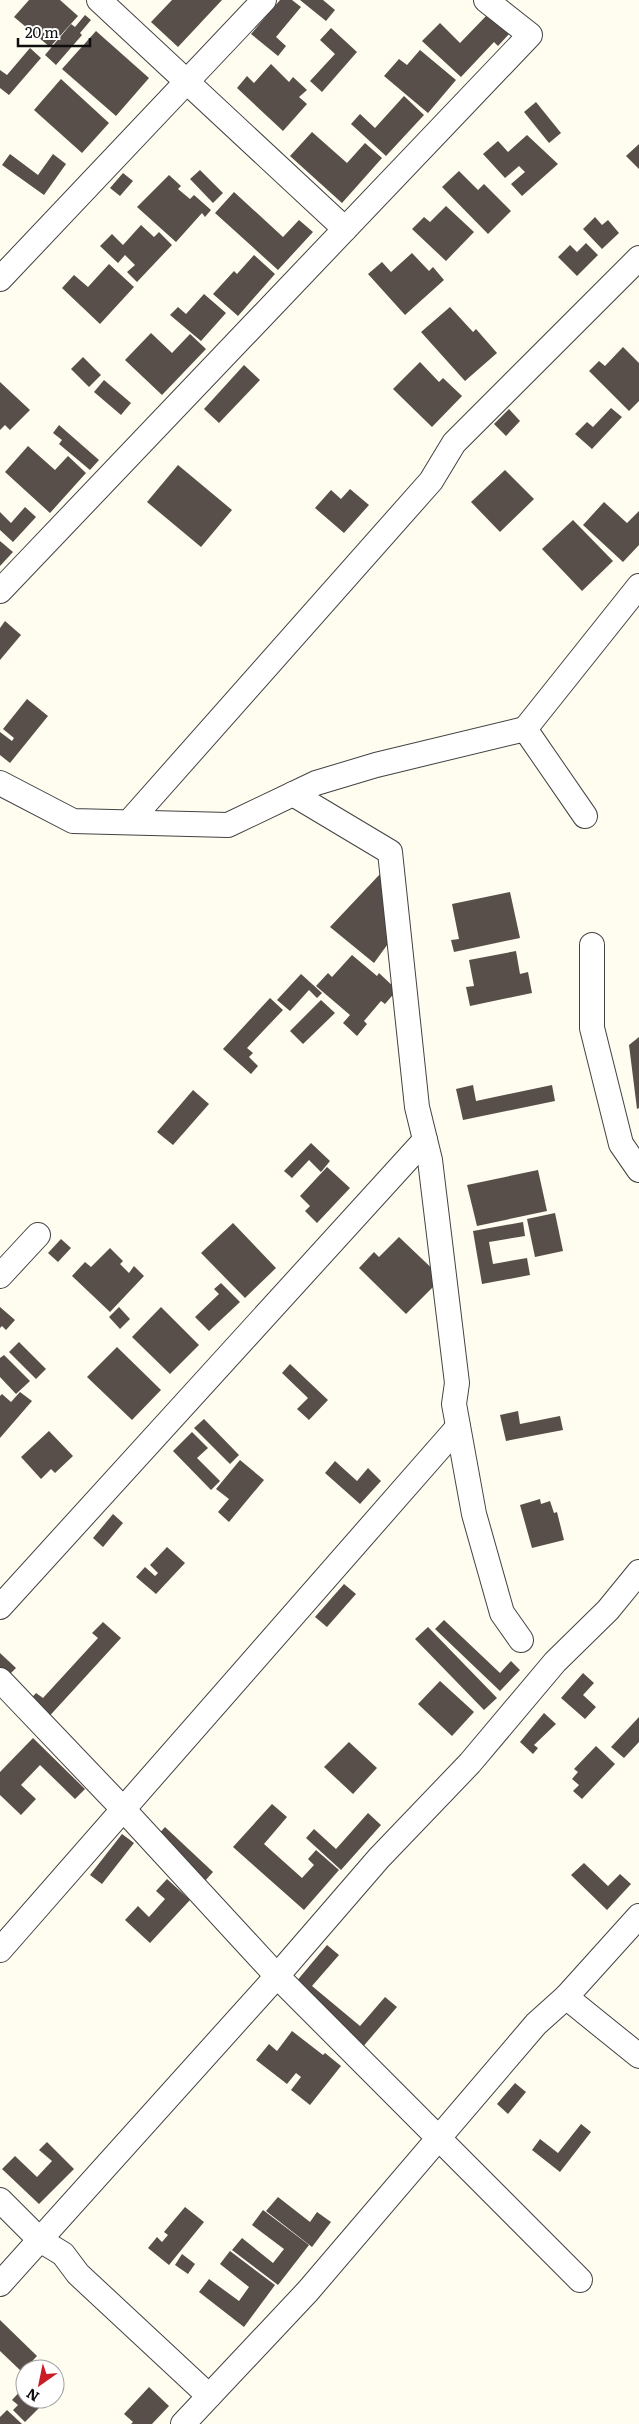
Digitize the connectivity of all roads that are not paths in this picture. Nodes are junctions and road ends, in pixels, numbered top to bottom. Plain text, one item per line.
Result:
1 (99, 0) edge
2 (264, 0) edge
3 (486, 0) edge
4 (187, 81) junction
5 (345, 229) junction
6 (639, 258) edge
7 (0, 279) edge
8 (639, 586) edge
9 (0, 591) edge
10 (525, 729) junction
11 (0, 783) edge
12 (293, 794) junction
13 (585, 816) dead end
14 (129, 822) junction
15 (592, 945) dead end
16 (425, 1140) junction
17 (639, 1170) edge
18 (38, 1235) dead end
19 (0, 1276) edge
20 (458, 1427) junction
21 (639, 1572) edge
22 (0, 1607) edge
23 (522, 1640) dead end
24 (0, 1680) edge
25 (124, 1810) junction
26 (639, 1916) edge
27 (0, 1950) edge
28 (277, 1976) junction
29 (566, 1997) junction
30 (639, 2056) edge
31 (439, 2136) junction
32 (0, 2200) edge
33 (40, 2240) junction
34 (580, 2280) dead end
35 (0, 2284) edge
36 (209, 2396) junction
37 (183, 2424) edge

1 - 4 street
2 - 4 street
3 - 5 street
4 - 5 street
4 - 7 street
5 - 9 street
6 - 14 street
8 - 10 street
10 - 12 street
10 - 13 street
11 - 14 street
12 - 14 street
12 - 16 street
15 - 17 street
16 - 20 street
16 - 22 street
18 - 19 street
20 - 23 street
20 - 25 street
21 - 28 street
24 - 25 street
25 - 27 street
25 - 28 street
26 - 29 street
28 - 31 street
28 - 33 street
29 - 30 street
29 - 31 street
31 - 34 street
31 - 36 street
32 - 33 street
33 - 35 street
33 - 36 street
36 - 37 street

